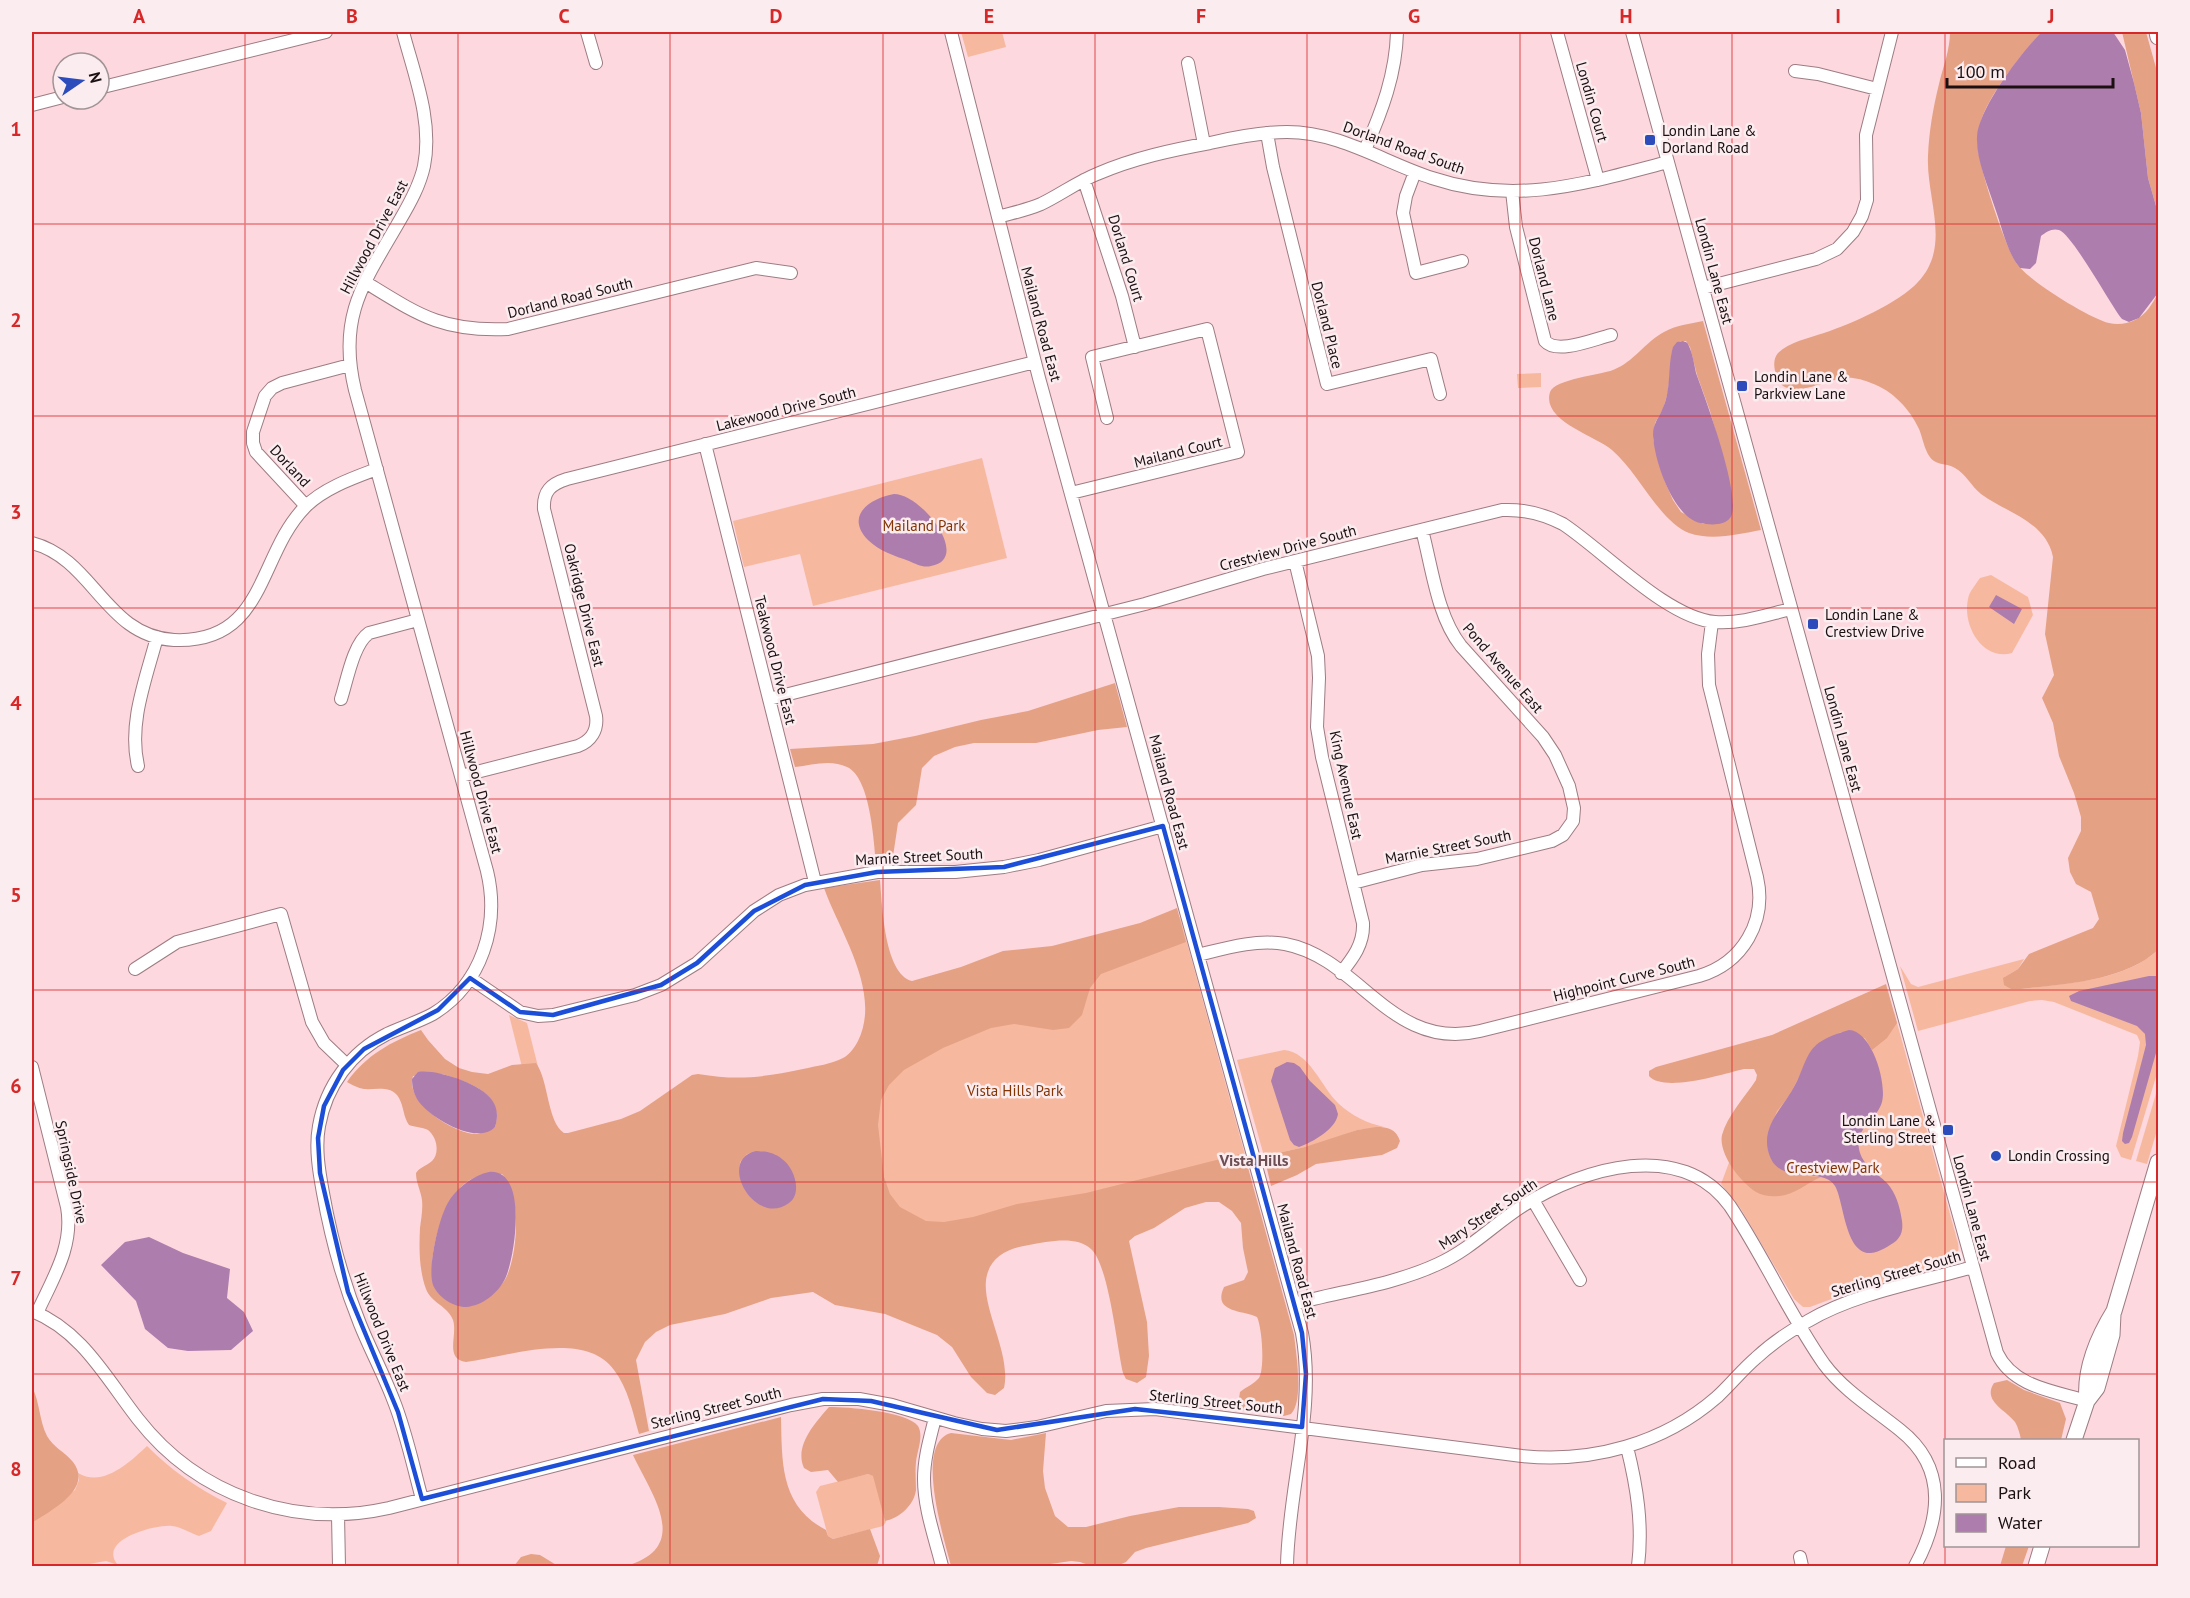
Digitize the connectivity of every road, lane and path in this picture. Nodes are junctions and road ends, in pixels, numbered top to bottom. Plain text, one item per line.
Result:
1 (326, 32) edge
2 (403, 32) edge
3 (587, 32) edge
4 (951, 32) edge
5 (1397, 32) edge
6 (1557, 32) edge
7 (1632, 32) edge
8 (1892, 32) edge
9 (2157, 32) edge
10 (2158, 37) edge
11 (596, 63) dead end
12 (1188, 63) dead end
13 (1795, 71) dead end
14 (111, 85) edge
15 (1877, 88) junction
16 (51, 100) edge
17 (32, 105) edge
18 (1267, 133) junction
19 (1204, 144) junction
20 (1365, 150) junction
21 (1668, 162) junction
22 (1415, 172) junction
23 (1084, 180) junction
24 (1598, 180) junction
25 (1512, 191) junction
26 (998, 217) junction
27 (1462, 261) dead end
28 (791, 273) dead end
29 (365, 282) junction
30 (1703, 288) junction
31 (1611, 335) dead end
32 (1135, 347) junction
33 (1035, 362) junction
34 (350, 365) junction
35 (1440, 394) dead end
36 (1107, 418) dead end
37 (705, 444) junction
38 (377, 470) junction
39 (547, 490) joint
40 (1071, 493) junction
41 (306, 506) junction
42 (1422, 530) junction
43 (32, 543) edge
44 (1295, 561) junction
45 (1791, 609) junction
46 (1104, 614) junction
47 (418, 620) junction
48 (1712, 622) junction
49 (157, 637) junction
50 (341, 699) dead end
51 (769, 699) junction
52 (138, 766) dead end
53 (461, 776) junction
54 (1573, 819) joint
55 (1163, 826) junction
56 (815, 882) junction
57 (1353, 882) junction
58 (1198, 955) junction
59 (135, 969) dead end
60 (1341, 973) junction
61 (470, 978) junction
62 (347, 1065) junction
63 (32, 1067) edge
64 (2158, 1162) edge
65 (1533, 1200) junction
66 (1973, 1267) junction
67 (1580, 1281) dead end
68 (1294, 1304) junction
69 (34, 1312) edge
70 (1800, 1325) junction
71 (2087, 1401) junction
72 (935, 1418) junction
73 (1302, 1427) junction
74 (2074, 1439) edge
75 (1627, 1447) junction
76 (422, 1499) junction
77 (338, 1515) junction
78 (2041, 1547) edge
79 (339, 1566) edge
80 (942, 1566) edge
81 (1287, 1566) edge
82 (1638, 1566) edge
83 (1915, 1566) edge
84 (2036, 1566) edge

1 - 14 street
2 - 29 street, Hillwood Drive East
3 - 11 street
4 - 26 street, Mailand Road East
5 - 20 street
6 - 24 street, Londin Court
7 - 21 street, Londin Lane East
8 - 15 street
9 - 10 main road
12 - 19 street
13 - 15 street
15 - 30 street
16 - 17 street
18 - 19 street, Dorland Road South
18 - 20 street, Dorland Road South
18 - 35 street, Dorland Place
19 - 23 street, Dorland Road South
20 - 22 street, Dorland Road South
21 - 24 street, Dorland Road South
21 - 30 street, Londin Lane East
22 - 25 street, Dorland Road South
22 - 27 street
23 - 26 street, Dorland Road South
23 - 32 street, Dorland Court
24 - 25 street, Dorland Road South
25 - 31 street, Dorland Lane
26 - 33 street, Mailand Road East
28 - 29 street, Dorland Road South
29 - 34 street, Hillwood Drive East
30 - 45 street, Londin Lane East
32 - 36 street
32 - 40 street, Mailand Court
33 - 37 street, Lakewood Drive South
33 - 40 street, Mailand Road East
34 - 38 street, Hillwood Drive East
34 - 41 street, Dorland
37 - 39 street, Lakewood Drive South
37 - 51 street, Teakwood Drive East
38 - 41 street
38 - 47 street, Hillwood Drive East
39 - 53 street, Oakridge Drive East
40 - 46 street, Mailand Road East
41 - 49 street
42 - 44 street, Crestview Drive South
42 - 48 street, Crestview Drive South
42 - 54 street, Pond Avenue East
43 - 49 street
44 - 46 street, Crestview Drive South
44 - 57 street, King Avenue East
45 - 48 street, Crestview Drive South
45 - 66 street, Londin Lane East
46 - 51 street, Crestview Drive South
46 - 55 street, Mailand Road East
47 - 50 street
47 - 53 street, Hillwood Drive East
48 - 60 street, Highpoint Curve South
49 - 52 street
51 - 56 street, Teakwood Drive East
53 - 61 street, Hillwood Drive East
54 - 57 street, Marnie Street South
55 - 56 street, Marnie Street South
55 - 58 street, Mailand Road East
56 - 61 street, Marnie Street South
57 - 60 street, King Avenue East
58 - 60 street, Highpoint Curve South
58 - 68 street, Mailand Road East
59 - 62 street
61 - 62 street, Hillwood Drive East
62 - 76 street, Hillwood Drive East
63 - 69 street, Springside Drive
64 - 71 main road
65 - 67 street
65 - 68 street, Mary Street South
65 - 70 street, Mary Street South
66 - 70 street, Sterling Street South
66 - 71 street, Londin Lane East
68 - 73 street, Mailand Road East
69 - 77 street, Sterling Street South
70 - 75 street, Sterling Street South
70 - 83 street, Mary Street South
71 - 74 main road
72 - 73 street, Sterling Street South
72 - 76 street, Sterling Street South
72 - 80 street
73 - 75 street, Sterling Street South
73 - 81 street, Mailand Road East
75 - 82 street
76 - 77 street, Sterling Street South
77 - 79 street
78 - 84 main road

